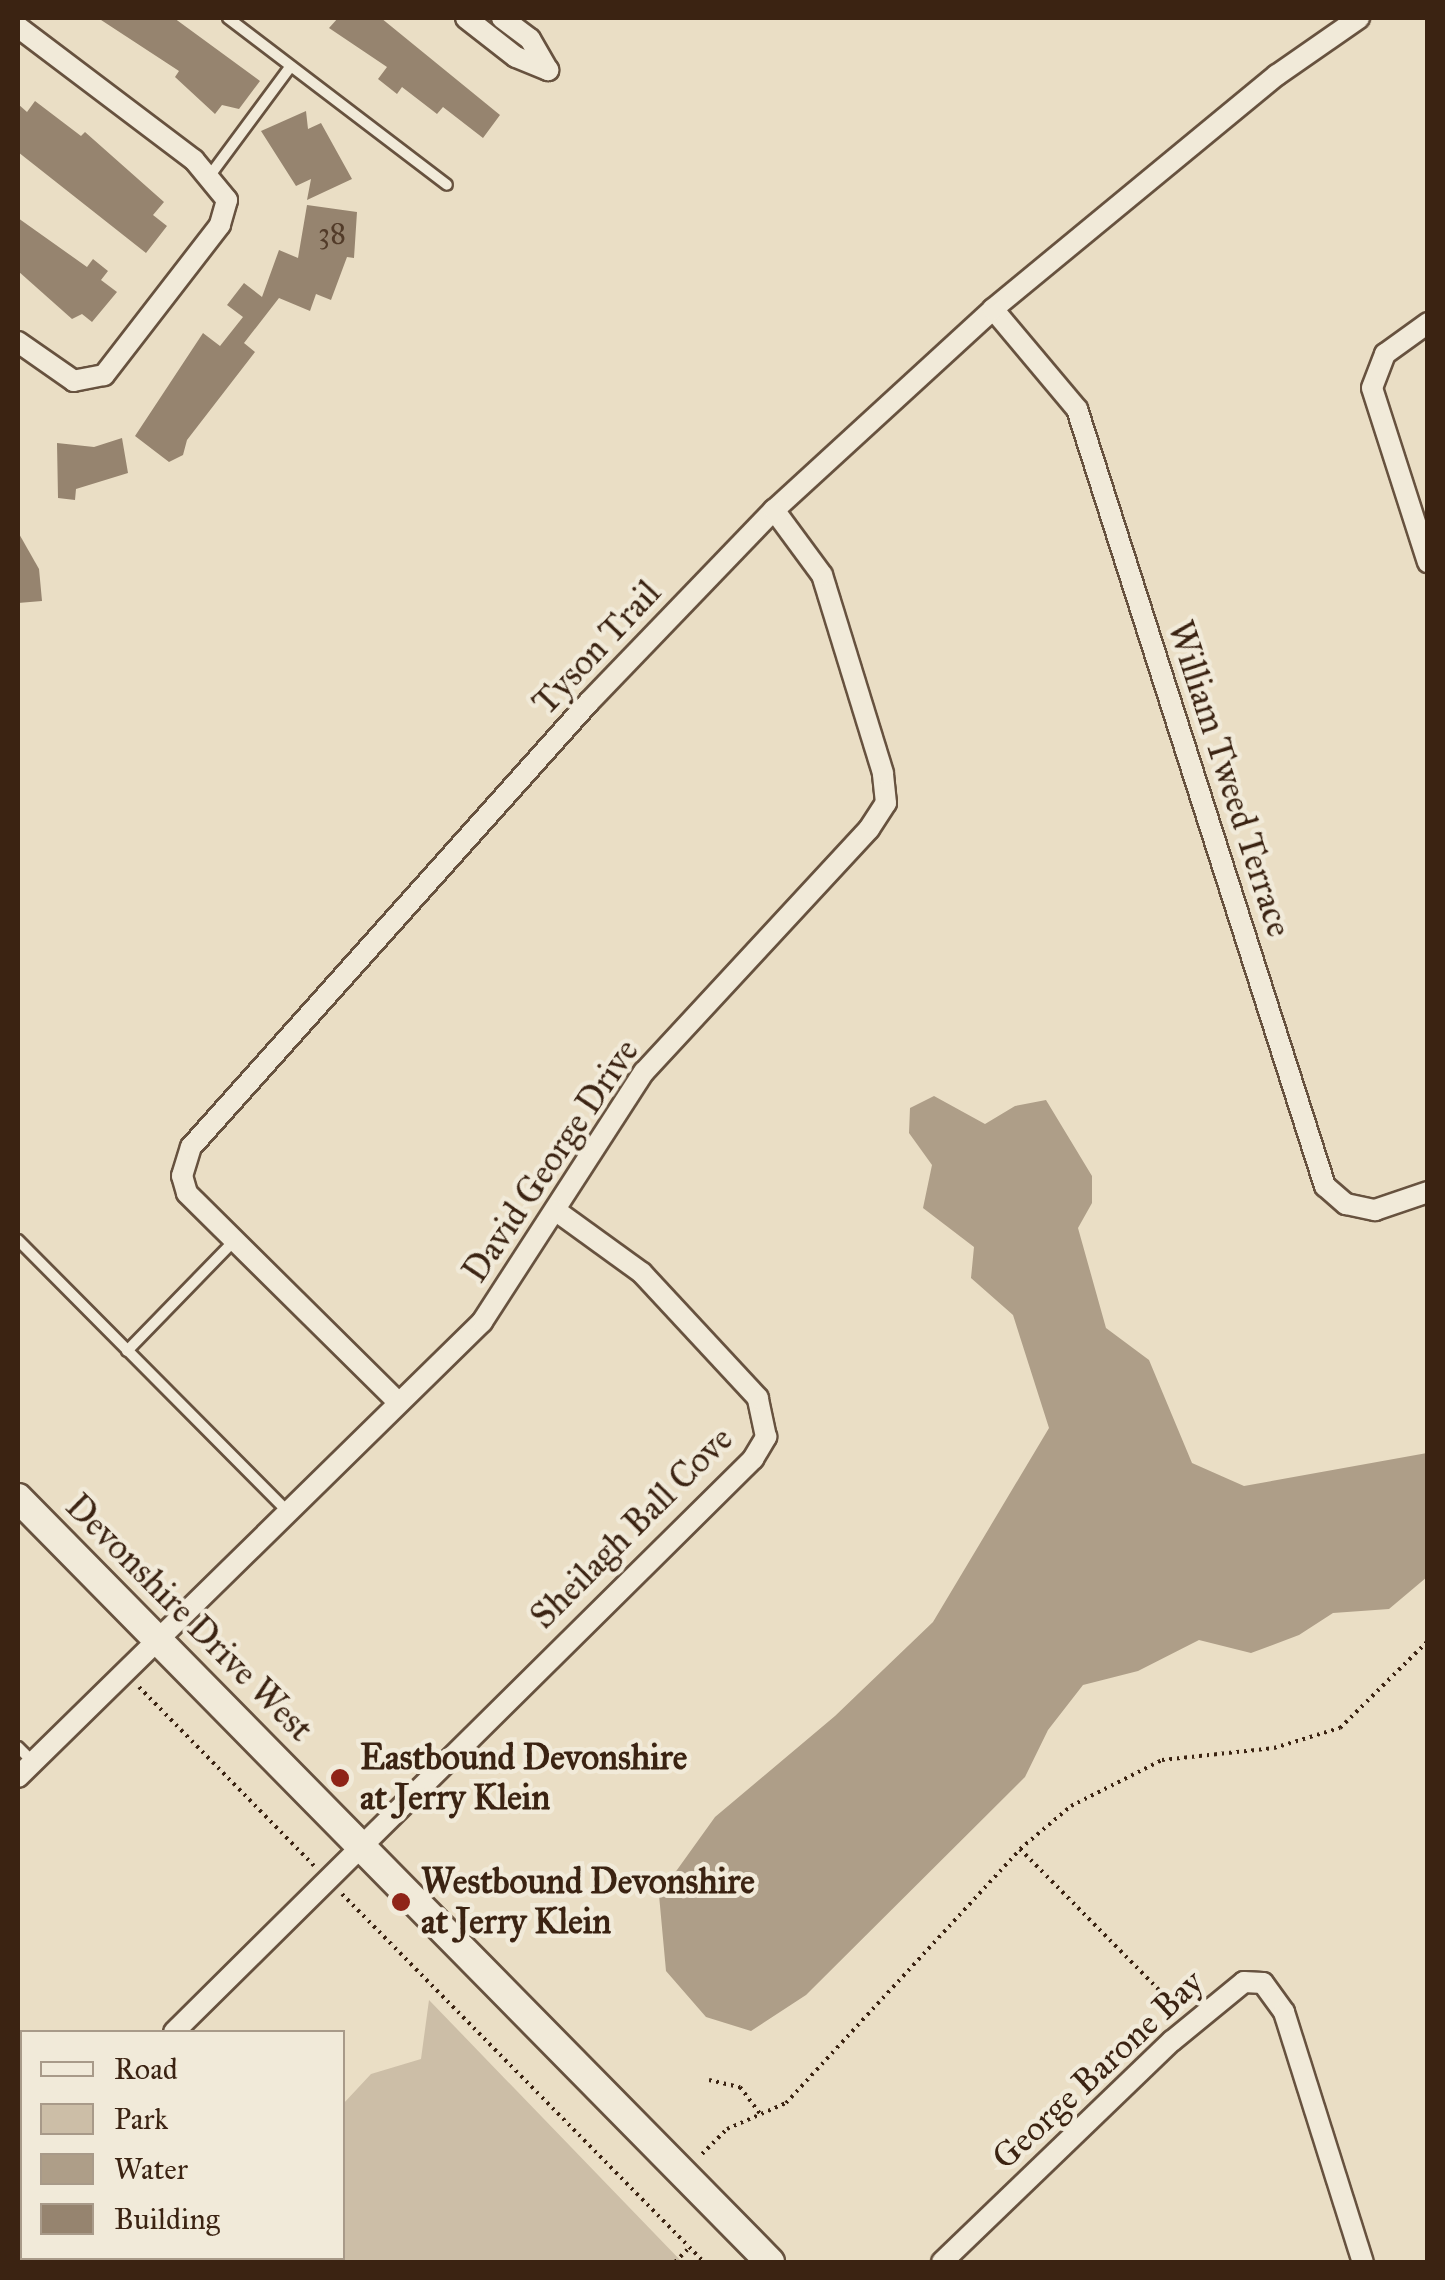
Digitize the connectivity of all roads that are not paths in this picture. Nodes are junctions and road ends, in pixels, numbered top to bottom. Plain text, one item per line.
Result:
1 (228, 18) edge
2 (466, 18) edge
3 (502, 18) edge
4 (1358, 18) edge
5 (18, 27) edge
6 (290, 66) junction
7 (211, 174) junction
8 (447, 185) dead end
9 (993, 310) junction
10 (1428, 323) edge
11 (18, 342) edge
12 (774, 510) junction
13 (1428, 562) edge
14 (1428, 1192) edge
15 (555, 1210) junction
16 (18, 1240) edge
17 (235, 1240) junction
18 (128, 1351) junction
19 (398, 1402) junction
20 (18, 1498) edge
21 (288, 1512) junction
22 (158, 1640) junction
23 (23, 1762) edge
24 (361, 1844) junction
25 (176, 2030) edge
26 (770, 2262) edge
27 (942, 2262) edge
28 (1363, 2262) edge

1 - 6 lane
2 - 3 street
4 - 9 street, Tyson Trail
5 - 7 street
6 - 7 lane
6 - 8 lane
7 - 11 street
9 - 12 street, Tyson Trail
9 - 14 street, William Tweed Terrace
10 - 13 street
12 - 15 street, David George Drive
12 - 17 street, Tyson Trail
15 - 19 street, David George Drive
15 - 24 street, Sheilagh Ball Cove
16 - 18 lane
17 - 18 lane
17 - 19 street, Tyson Trail
18 - 21 lane
19 - 21 street, David George Drive
20 - 22 street, Devonshire Drive West
21 - 22 street, David George Drive
22 - 23 street, David George Drive
22 - 24 street, Devonshire Drive West
24 - 25 street
24 - 26 street, Devonshire Drive West
27 - 28 street, George Barone Bay

